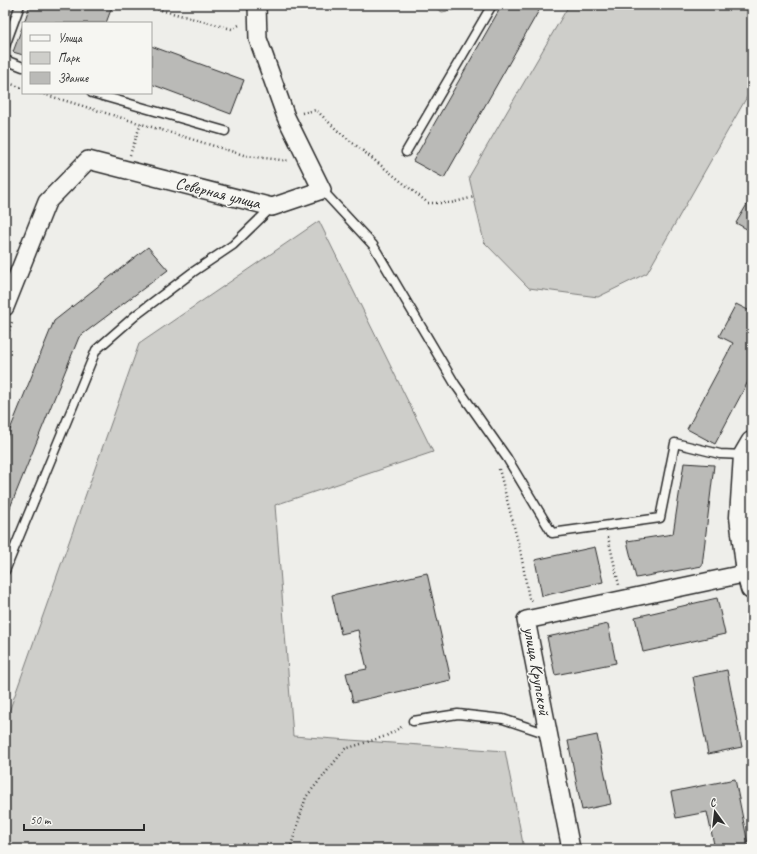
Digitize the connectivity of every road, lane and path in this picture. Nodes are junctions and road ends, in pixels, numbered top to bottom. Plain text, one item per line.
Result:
1 (20, 5) edge
2 (142, 5) edge
3 (257, 5) edge
4 (492, 5) edge
5 (232, 29) dead end
6 (5, 46) edge
7 (5, 60) edge
8 (22, 67) edge
9 (5, 82) edge
10 (22, 88) edge
11 (43, 94) edge
12 (96, 94) edge
13 (286, 117) junction
14 (141, 123) junction
15 (225, 131) dead end
16 (406, 152) dead end
17 (128, 162) dead end
18 (309, 163) junction
19 (322, 190) junction
20 (474, 198) dead end
21 (272, 207) junction
22 (9, 314) edge
23 (5, 342) edge
24 (748, 449) edge
25 (497, 462) dead end
26 (606, 526) junction
27 (5, 571) edge
28 (750, 581) edge
29 (620, 589) dead end
30 (539, 604) dead end
31 (413, 721) joint
32 (548, 734) junction
33 (290, 849) edge
34 (571, 849) edge

1 - 6 lane
2 - 5 path
3 - 13 street
4 - 16 lane
7 - 8 lane
9 - 10 path
11 - 14 path
12 - 15 lane
13 - 18 street
13 - 20 path
14 - 17 path
14 - 18 path
18 - 19 street
19 - 21 street, Северная улица
19 - 26 lane
21 - 22 street, Северная улица
21 - 27 lane
22 - 23 path
24 - 26 lane
24 - 28 main road
25 - 30 path
26 - 29 path
28 - 32 street, улица Крупской
31 - 32 lane
31 - 33 path
32 - 34 street, улица Крупской

